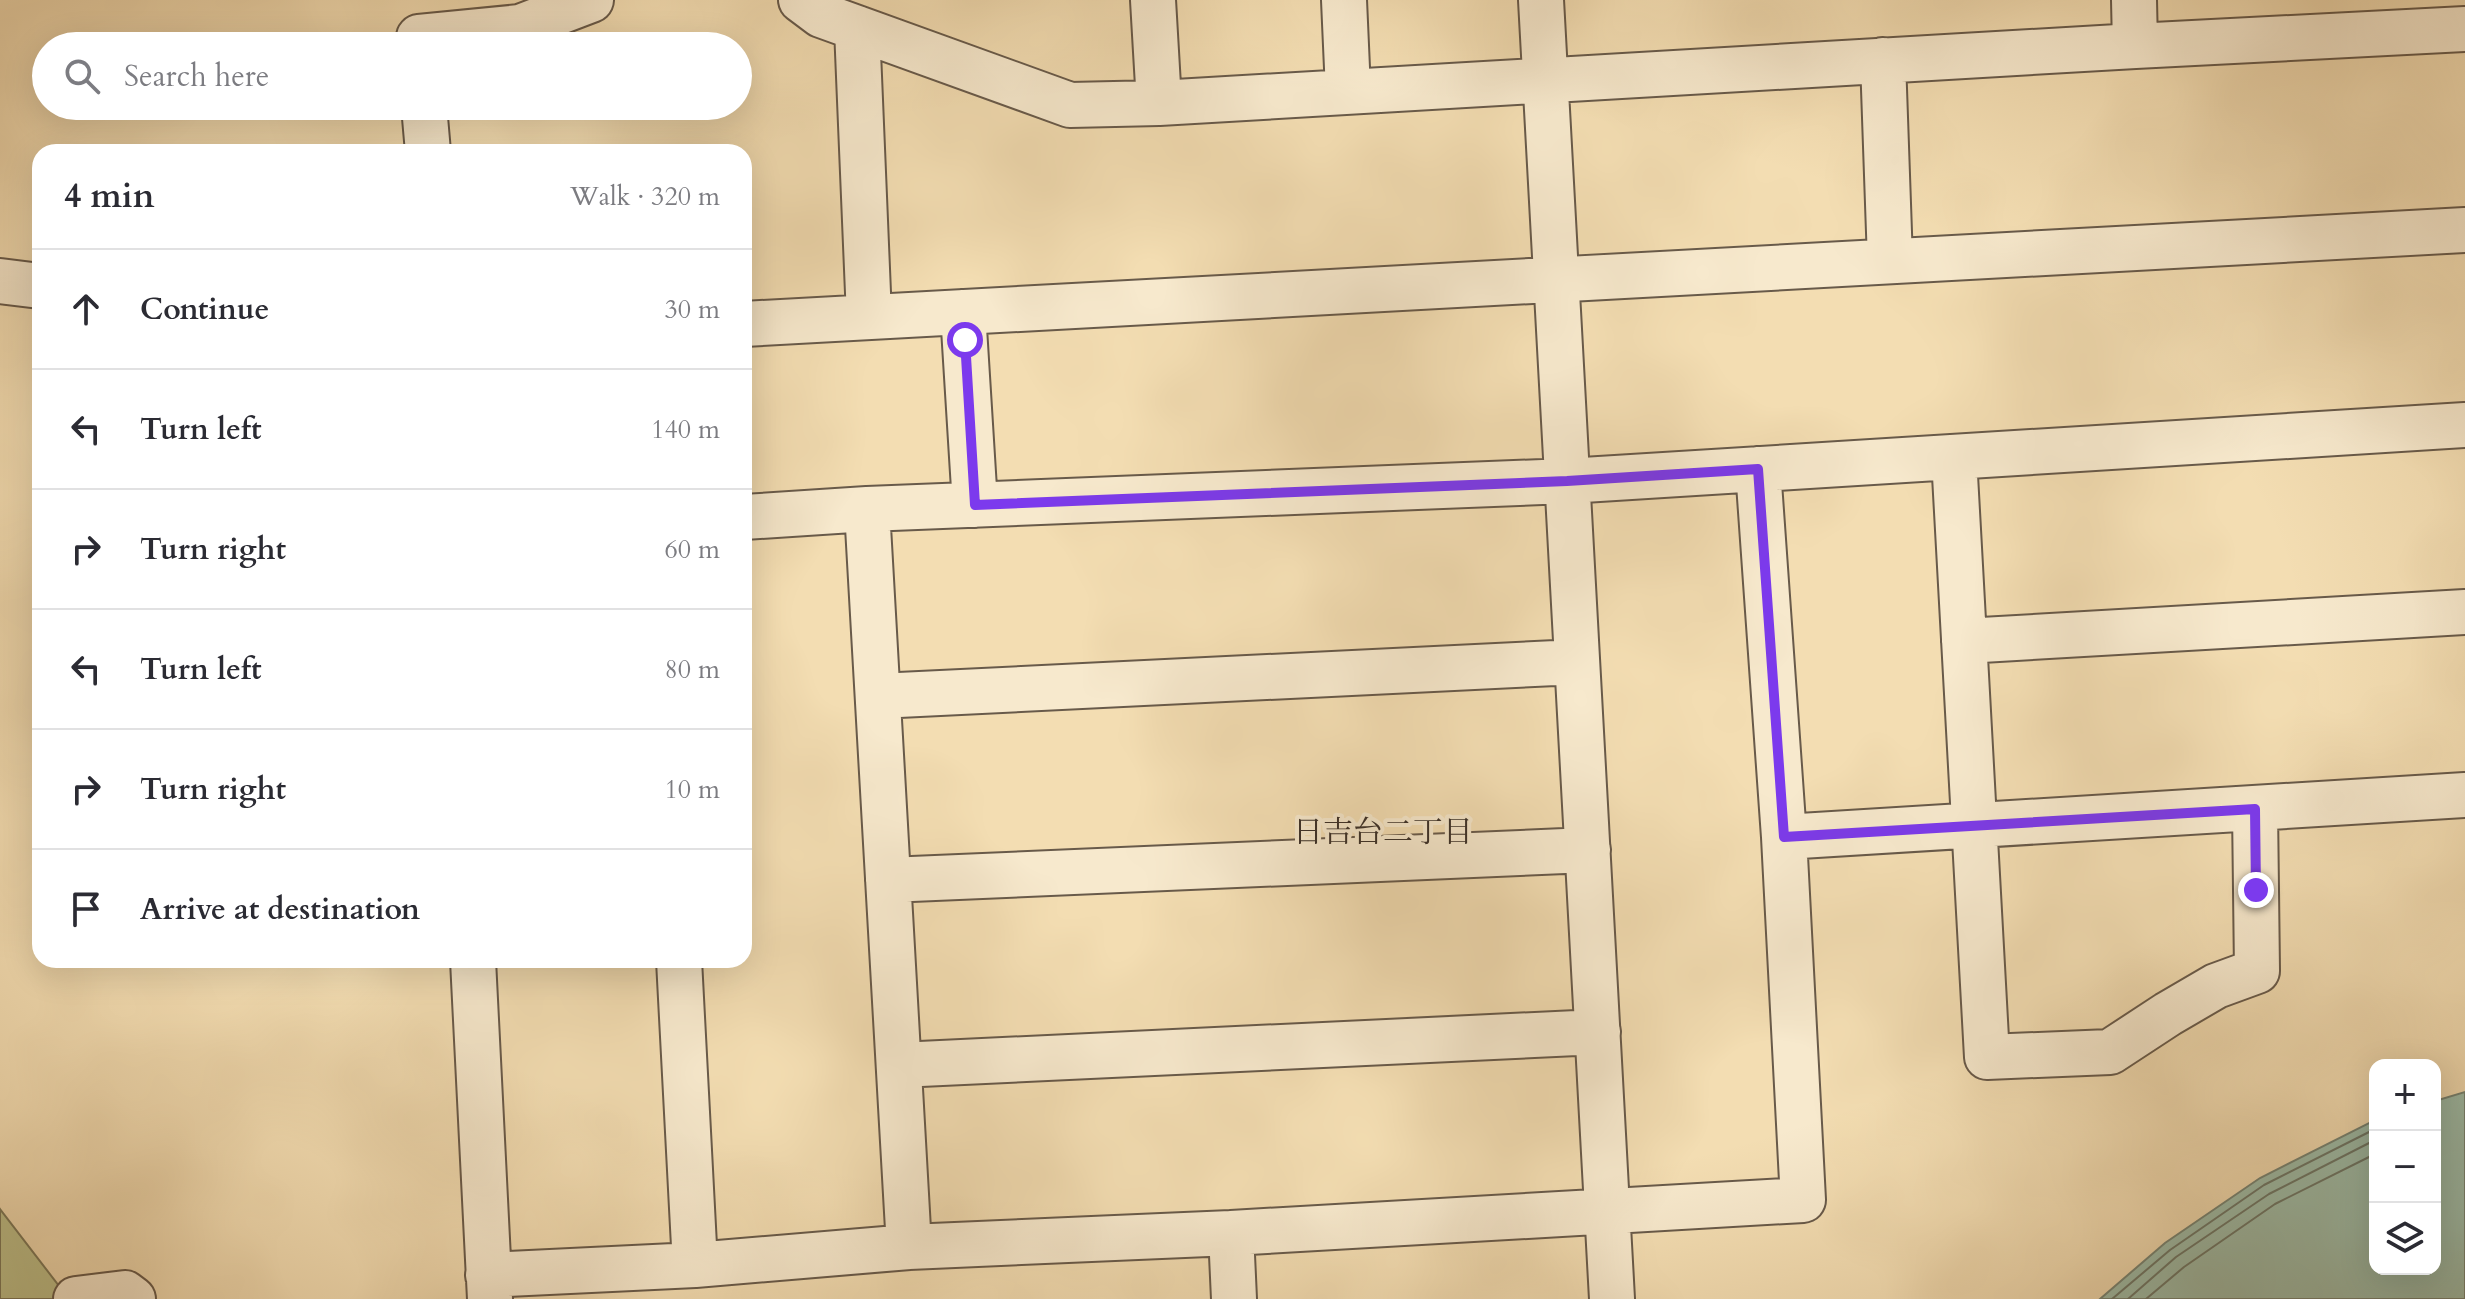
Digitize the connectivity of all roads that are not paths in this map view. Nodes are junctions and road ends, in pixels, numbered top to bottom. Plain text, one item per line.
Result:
1 (591, 0) edge
2 (801, 0) edge
3 (1153, 0) edge
4 (1344, 0) edge
5 (1541, 0) edge
6 (2134, 0) edge
7 (857, 28) junction
8 (2465, 29) edge
9 (470, 32) edge
10 (2135, 46) junction
11 (1883, 60) junction
12 (1546, 81) junction
13 (1348, 91) junction
14 (1159, 103) junction
15 (425, 120) edge
16 (427, 144) edge
17 (2465, 230) edge
18 (1890, 261) junction
19 (1556, 280) junction
20 (0, 281) edge
21 (32, 285) edge
22 (963, 312) junction
23 (869, 317) junction
24 (752, 324) edge
25 (2465, 425) edge
26 (1954, 457) junction
27 (1758, 469) junction
28 (1567, 481) junction
29 (975, 505) junction
30 (867, 509) junction
31 (752, 516) edge
32 (2465, 612) edge
33 (1964, 641) junction
34 (1577, 662) junction
35 (878, 696) junction
36 (2465, 795) edge
37 (2255, 809) junction
38 (1974, 826) junction
39 (1784, 837) junction
40 (1588, 850) junction
41 (888, 880) junction
42 (473, 968) edge
43 (679, 968) edge
44 (1598, 1032) junction
45 (899, 1065) junction
46 (1607, 1211) junction
47 (1231, 1233) junction
48 (909, 1247) junction
49 (695, 1265) junction
50 (489, 1287) edge
51 (76, 1299) edge
52 (133, 1299) edge
53 (1234, 1299) edge
54 (1612, 1299) edge

1 - 9 street
2 - 7 street
3 - 14 street
4 - 13 street
5 - 12 street
6 - 10 street
7 - 14 street
7 - 23 street
8 - 10 street
10 - 11 street
11 - 12 street
11 - 18 street
12 - 13 street
12 - 19 street
13 - 14 street
15 - 16 street
17 - 18 street
18 - 19 street
19 - 22 street
19 - 28 street
20 - 21 street
22 - 23 street
22 - 29 street
23 - 24 street
25 - 26 street
26 - 27 street
26 - 33 street
27 - 28 street
27 - 39 street
28 - 29 street
28 - 34 street
29 - 30 street
30 - 31 street
30 - 35 street
32 - 33 street
33 - 38 street
34 - 35 street
34 - 40 street
35 - 41 street
36 - 37 street
37 - 38 street
37 - 38 street
38 - 39 street
39 - 46 street
40 - 41 street
40 - 44 street
41 - 45 street
42 - 50 street
43 - 49 street
44 - 45 street
44 - 46 street
45 - 48 street
46 - 47 street
46 - 54 street
47 - 48 street
47 - 53 street
48 - 49 street
49 - 50 street
51 - 52 street

